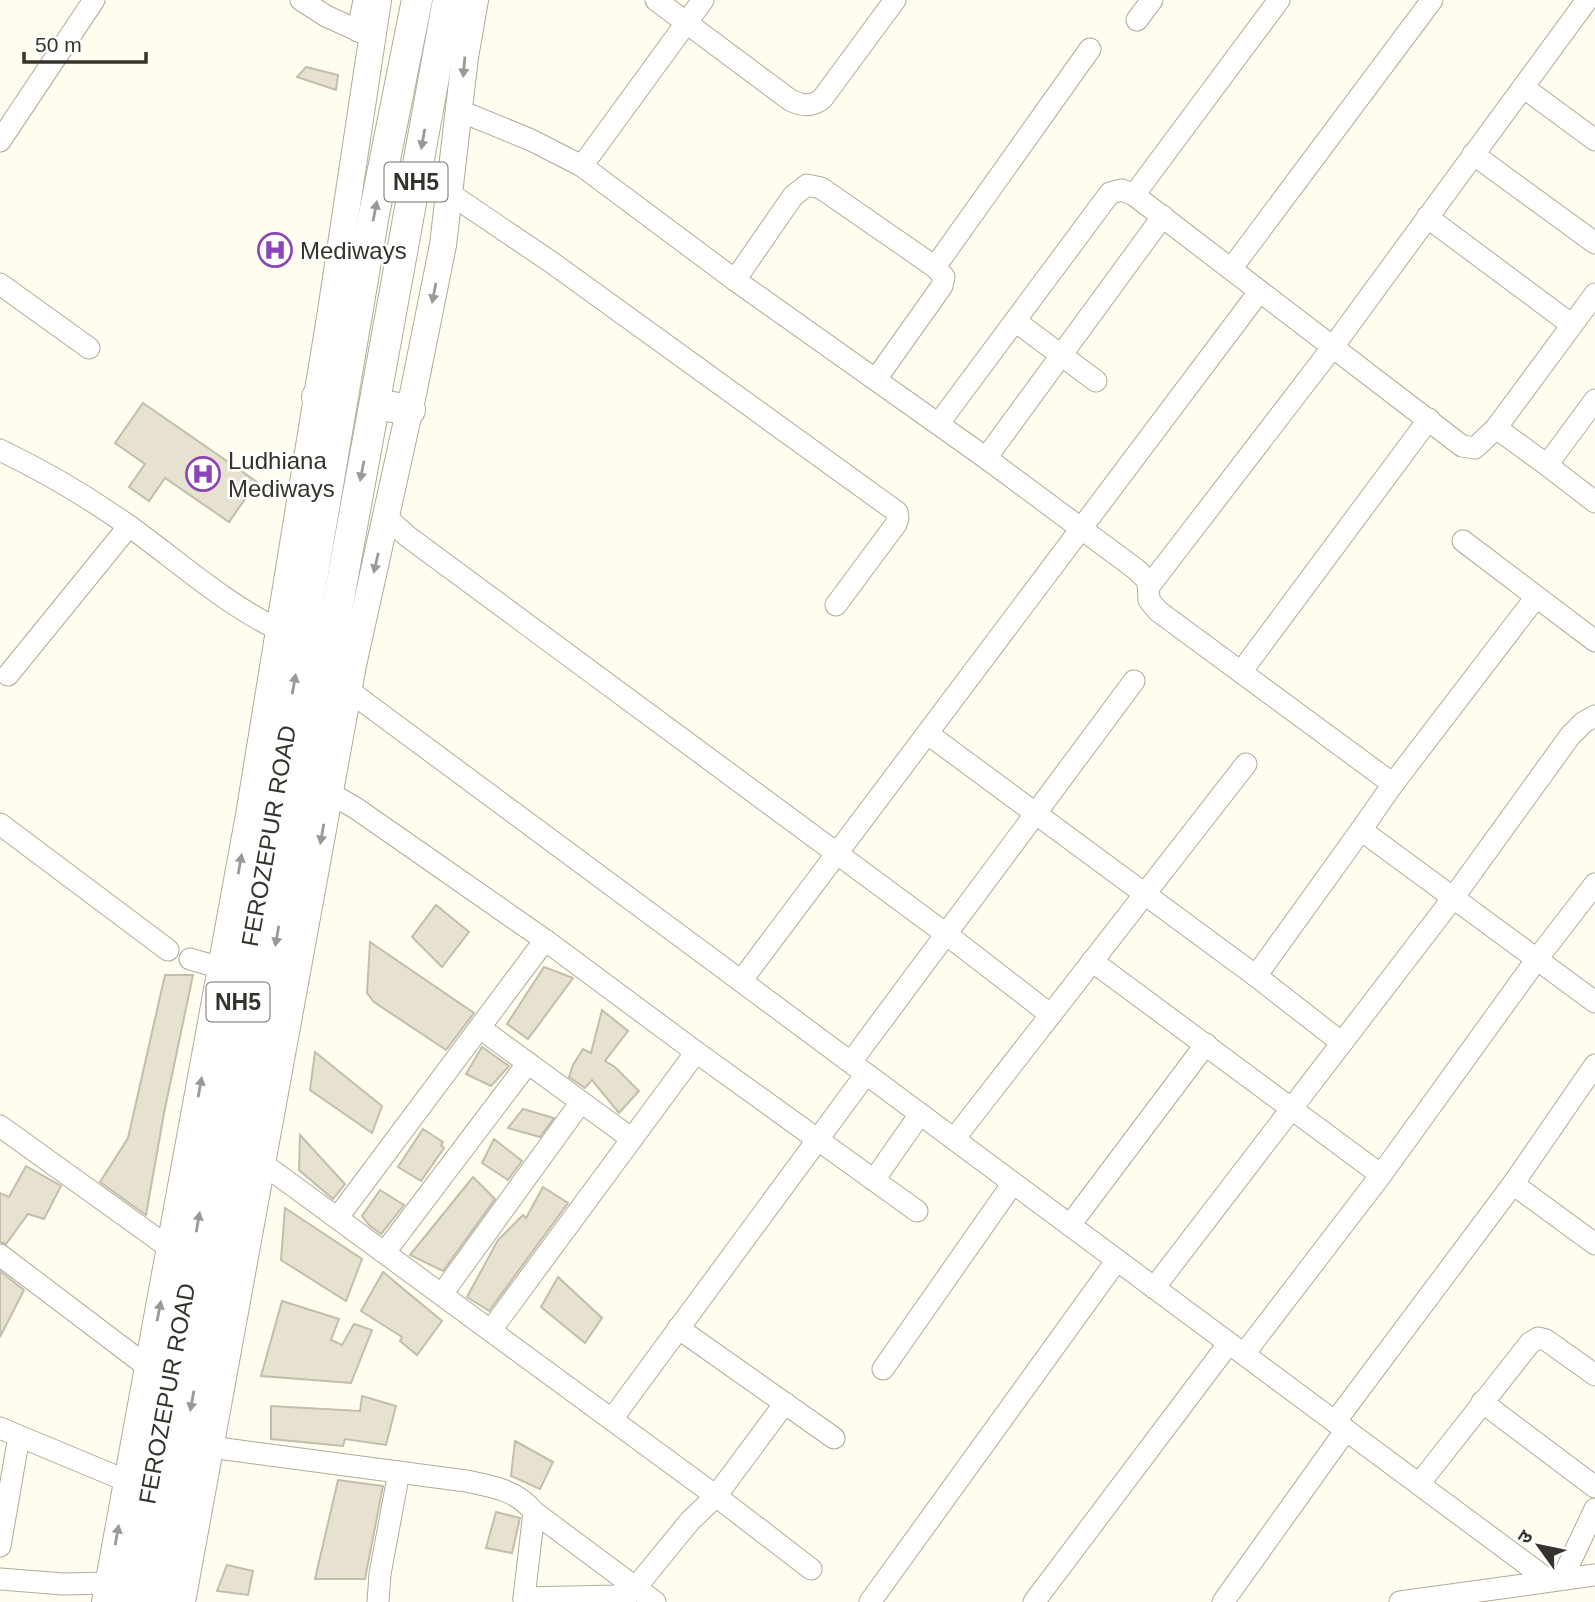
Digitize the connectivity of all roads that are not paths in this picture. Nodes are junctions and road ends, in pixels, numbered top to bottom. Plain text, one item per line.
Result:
1 (94, 0) edge
2 (301, 0) edge
3 (364, 0) edge
4 (379, 0) edge
5 (417, 0) edge
6 (448, 0) edge
7 (475, 0) edge
8 (656, 0) edge
9 (703, 0) edge
10 (895, 0) edge
11 (1153, 0) edge
12 (1279, 0) edge
13 (1432, 0) edge
14 (1587, 0) edge
15 (1138, 20) dead end
16 (687, 22) junction
17 (365, 34) junction
18 (1090, 49) dead end
19 (1523, 87) junction
20 (458, 110) junction
21 (1595, 140) edge
22 (0, 141) edge
23 (1473, 154) junction
24 (582, 166) junction
25 (449, 193) junction
26 (1134, 195) junction
27 (1163, 216) junction
28 (1427, 217) junction
29 (1595, 243) edge
30 (935, 267) junction
31 (1231, 269) junction
32 (735, 279) junction
33 (0, 284) edge
34 (1259, 292) junction
35 (1595, 294) edge
36 (1016, 321) junction
37 (1572, 325) junction
38 (89, 348) dead end
39 (1332, 348) junction
40 (1061, 356) junction
41 (876, 379) junction
42 (1097, 380) dead end
43 (330, 398) junction
44 (1595, 400) edge
45 (375, 404) junction
46 (410, 410) junction
47 (1429, 419) junction
48 (939, 424) junction
49 (1496, 428) junction
50 (0, 450) edge
51 (986, 458) junction
52 (1547, 465) junction
53 (1595, 502) edge
54 (386, 517) junction
55 (129, 526) junction
56 (1083, 528) junction
57 (1462, 541) dead end
58 (1150, 585) junction
59 (1536, 597) junction
60 (836, 605) dead end
61 (279, 630) junction
62 (1595, 641) edge
63 (1241, 672) junction
64 (8, 676) dead end
65 (1135, 681) dead end
66 (348, 691) junction
67 (1595, 716) edge
68 (928, 734) junction
69 (1246, 764) dead end
70 (1392, 784) junction
71 (330, 793) junction
72 (1035, 813) junction
73 (0, 824) edge
74 (1361, 830) junction
75 (838, 855) junction
76 (1595, 884) edge
77 (1145, 894) junction
78 (1453, 898) junction
79 (946, 934) junction
80 (545, 940) junction
81 (168, 950) dead end
82 (190, 960) dead end
83 (1537, 960) junction
84 (1093, 961) junction
85 (221, 968) junction
86 (1256, 976) junction
87 (741, 981) junction
88 (1595, 1002) edge
89 (1051, 1015) junction
90 (480, 1028) junction
91 (1342, 1043) junction
92 (1206, 1044) junction
93 (696, 1052) junction
94 (528, 1063) junction
95 (858, 1068) junction
96 (1591, 1079) edge
97 (582, 1102) junction
98 (1292, 1107) junction
99 (920, 1114) junction
100 (0, 1126) edge
101 (632, 1139) junction
102 (817, 1139) junction
103 (954, 1139) junction
104 (262, 1163) junction
105 (1381, 1175) junction
106 (874, 1180) junction
107 (1013, 1183) junction
108 (1513, 1184) junction
109 (917, 1211) dead end
110 (338, 1217) junction
111 (1070, 1225) junction
112 (1595, 1244) edge
113 (171, 1249) junction
114 (385, 1252) junction
115 (0, 1255) edge
116 (1117, 1260) junction
117 (1154, 1287) junction
118 (442, 1294) junction
119 (678, 1328) junction
120 (491, 1330) junction
121 (1236, 1349) junction
122 (148, 1367) junction
123 (883, 1369) dead end
124 (1595, 1376) edge
125 (1482, 1402) junction
126 (785, 1403) junction
127 (612, 1419) junction
128 (1340, 1426) junction
129 (9, 1432) edge
130 (834, 1438) dead end
131 (210, 1447) junction
132 (399, 1472) junction
133 (127, 1481) junction
134 (1419, 1484) junction
135 (1595, 1487) edge
136 (716, 1496) junction
137 (1595, 1509) edge
138 (534, 1512) junction
139 (0, 1546) edge
140 (811, 1569) dead end
141 (1595, 1575) edge
142 (0, 1579) edge
143 (1555, 1580) junction
144 (636, 1588) junction
145 (114, 1596) edge
146 (524, 1600) edge
147 (156, 1602) edge
148 (182, 1602) edge
149 (378, 1602) edge
150 (655, 1602) edge
151 (870, 1602) edge
152 (1034, 1602) edge
153 (1223, 1602) edge
154 (1400, 1602) edge

1 - 22 street
2 - 17 street
3 - 17 street
4 - 17 main road
43 -> 5 highway, NH5
6 -> 45 highway, NH5
7 -> 20 main road
8 - 16 street
9 - 16 street
10 - 16 street
11 - 15 street
12 - 26 street
13 - 31 street
14 - 19 street
16 - 24 street
17 - 43 main road
18 - 30 street
19 - 21 street
19 - 23 street
20 - 24 street
20 - 25 main road
23 - 28 street
23 - 29 street
24 - 32 street
25 -> 46 main road
25 - 60 street
26 - 27 street
26 - 36 street
27 - 31 street
27 - 40 street
28 - 37 street
28 - 39 street
30 - 32 street
30 - 41 street
31 - 34 street
32 - 41 street
33 - 38 street
34 - 39 street
34 - 56 street
35 - 37 street
36 - 40 street
36 - 48 street
37 - 49 street
39 - 47 street
39 - 58 street
40 - 42 street
40 - 51 street
41 - 48 street
43 - 61 main road
145 -> 43 highway, FEROZEPUR ROAD / NH5
44 - 52 street
45 - 46 highway
45 -> 147 highway, FEROZEPUR ROAD / NH5
46 - 54 main road
47 - 49 street
47 - 63 street
48 - 51 street
49 - 52 street
50 - 55 street
51 - 56 street
52 - 53 street
54 -> 66 main road
54 - 75 street
55 - 61 street
55 - 64 street
56 - 58 street
56 - 68 street
57 - 59 street
58 - 63 street
59 - 62 street
59 - 70 street
85 -> 61 main road
63 - 70 street
65 - 72 street
66 - 71 main road
66 - 87 street
67 - 78 street
68 - 72 street
68 - 75 street
69 - 77 street
70 - 74 street
71 - 80 street
71 -> 104 main road
72 - 77 street
72 - 79 street
73 - 81 street
74 - 78 street
74 - 86 street
75 - 79 street
75 - 87 street
76 - 83 street
77 - 84 street
77 - 86 street
78 - 83 street
78 - 91 street
79 - 89 street
79 - 95 street
80 - 90 street
80 - 93 street
82 - 85 street
83 - 88 street
83 - 105 street
84 - 89 street
84 - 92 street
113 -> 85 main road
86 - 91 street
87 - 95 street
89 - 103 street
90 - 94 street
90 - 110 street
91 - 98 street
92 - 98 street
92 - 111 street
93 - 101 street
93 - 102 street
94 - 97 street
94 - 114 street
95 - 99 street
95 - 102 street
96 - 108 street
97 - 101 street
97 - 118 street
98 - 105 street
98 - 117 street
99 - 103 street
99 - 106 street
100 - 113 street
101 - 120 street
102 - 106 street
102 - 119 street
103 - 107 street
104 - 110 street
104 - 131 main road
105 - 121 street
106 - 109 street
107 - 111 street
107 - 123 street
108 - 112 street
108 - 128 street
110 - 114 street
111 - 116 street
122 -> 113 main road
114 - 118 street
115 - 122 street
116 - 117 street
116 - 151 street
117 - 121 street
118 - 120 street
119 - 126 street
119 - 127 street
120 - 127 street
121 - 128 street
121 - 152 street
122 - 133 main road
124 - 125 street
125 - 134 street
125 - 135 street
126 - 130 street
126 - 136 street
127 - 136 street
128 - 134 street
128 - 153 street
129 - 133 street
129 - 139 street
131 - 132 street
131 - 148 main road
132 - 138 street
132 - 149 street
145 -> 133 main road
134 - 143 street
136 - 140 street
136 - 144 street
137 - 143 street
138 - 144 street
138 - 146 street
141 - 143 street
142 - 145 street
143 - 154 street
144 - 146 street
144 - 150 street

